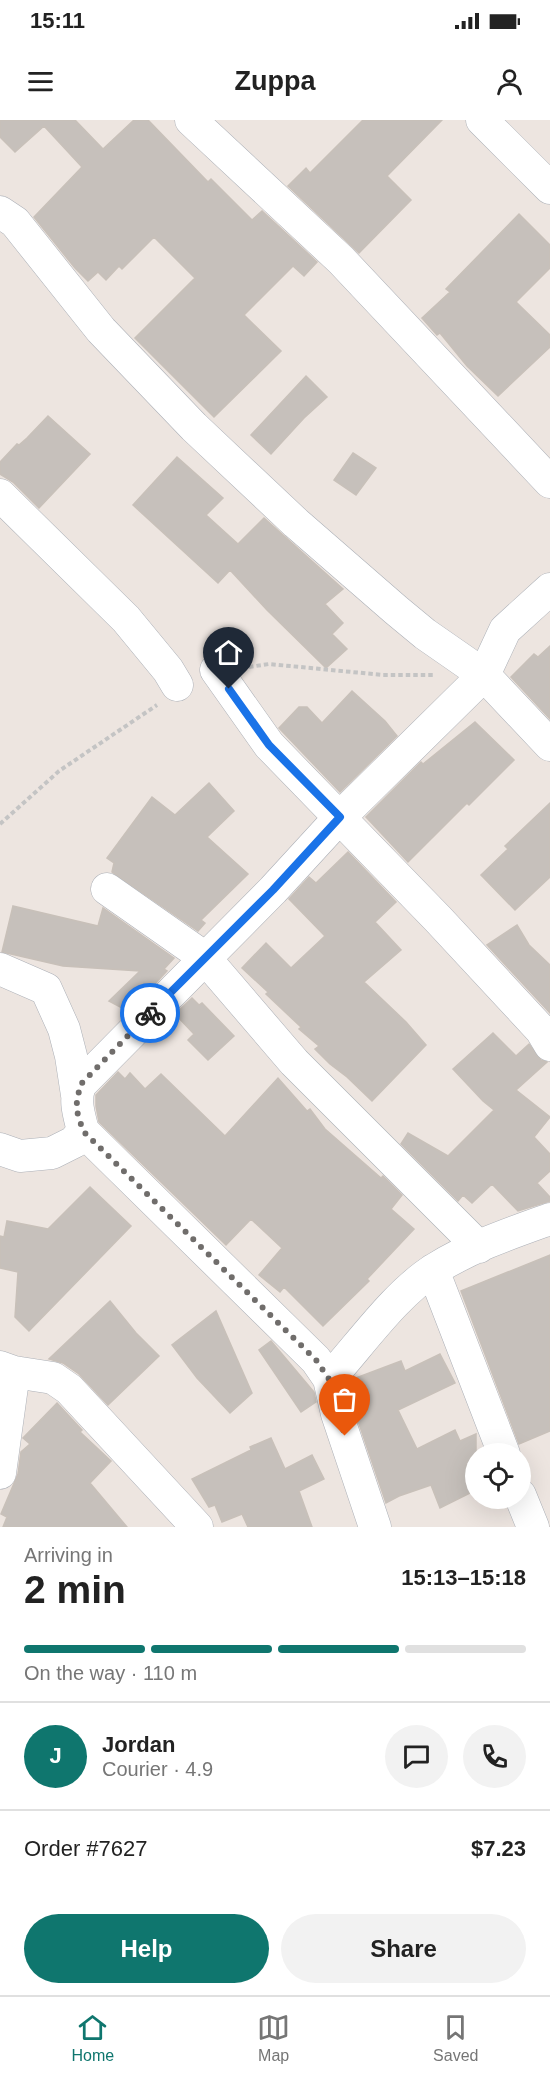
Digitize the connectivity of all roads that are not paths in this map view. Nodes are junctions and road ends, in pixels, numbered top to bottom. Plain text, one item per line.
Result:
1 (191, 120) edge
2 (482, 120) edge
3 (550, 188) edge
4 (0, 212) edge
5 (550, 482) edge
6 (0, 495) edge
7 (550, 589) edge
8 (216, 670) dead end
9 (484, 675) junction
10 (177, 685) dead end
11 (550, 745) edge
12 (340, 817) junction
13 (107, 889) dead end
14 (204, 957) junction
15 (0, 969) edge
16 (550, 1046) edge
17 (76, 1095) junction
18 (83, 1131) junction
19 (0, 1149) edge
20 (550, 1219) edge
21 (479, 1247) junction
22 (434, 1270) junction
23 (7, 1370) edge
24 (329, 1379) junction
25 (500, 1443) edge
26 (0, 1473) edge
27 (525, 1509) edge
28 (197, 1527) edge
29 (375, 1527) edge
30 (533, 1527) edge

1 - 5 street
2 - 3 street
4 - 9 street
6 - 10 street
7 - 9 street
8 - 12 street
9 - 11 street
9 - 12 street
12 - 14 street
12 - 16 street
13 - 14 street
14 - 17 street
14 - 21 street
15 - 17 street
17 - 18 street
18 - 19 street
18 - 24 street
20 - 21 street
21 - 22 street
22 - 24 street
22 - 25 street
23 - 26 street
23 - 28 street
24 - 29 street
27 - 30 street

